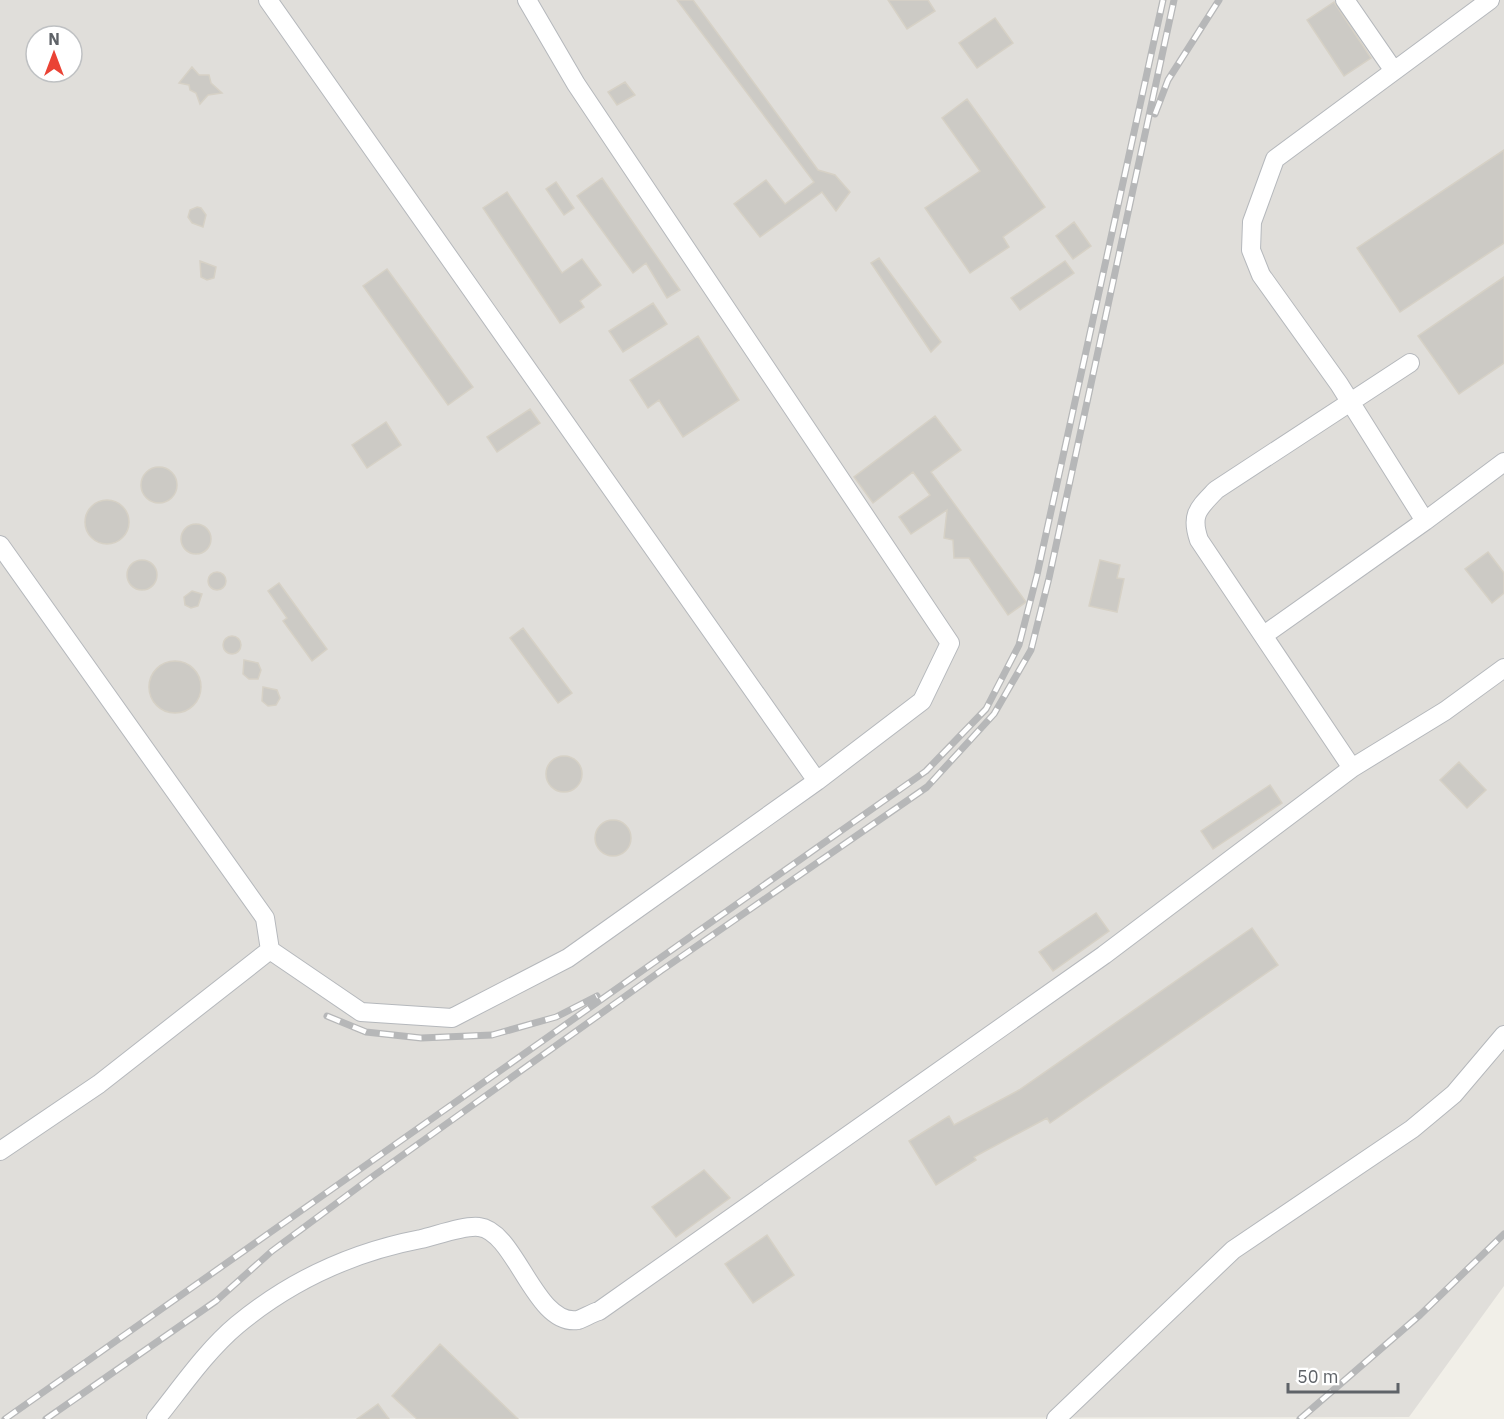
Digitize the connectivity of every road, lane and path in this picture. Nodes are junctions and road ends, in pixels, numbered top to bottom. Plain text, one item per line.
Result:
1 (268, 0) edge
2 (527, 0) edge
3 (1345, 0) edge
4 (1490, 0) edge
5 (1394, 71) junction
6 (1410, 363) dead end
7 (1350, 401) junction
8 (1504, 462) edge
9 (1425, 521) junction
10 (0, 545) edge
11 (1264, 635) junction
12 (1504, 668) edge
13 (1352, 768) junction
14 (817, 781) junction
15 (270, 950) junction
16 (1504, 1035) edge
17 (0, 1151) edge
18 (156, 1419) edge
19 (1056, 1419) edge

1 - 14 street
2 - 14 street
3 - 5 street
4 - 5 street
5 - 7 street
6 - 7 street
7 - 9 street
7 - 11 street
8 - 9 street
9 - 11 street
10 - 15 street
11 - 13 street
12 - 13 street
13 - 18 street
14 - 15 street
15 - 17 street
16 - 19 street

